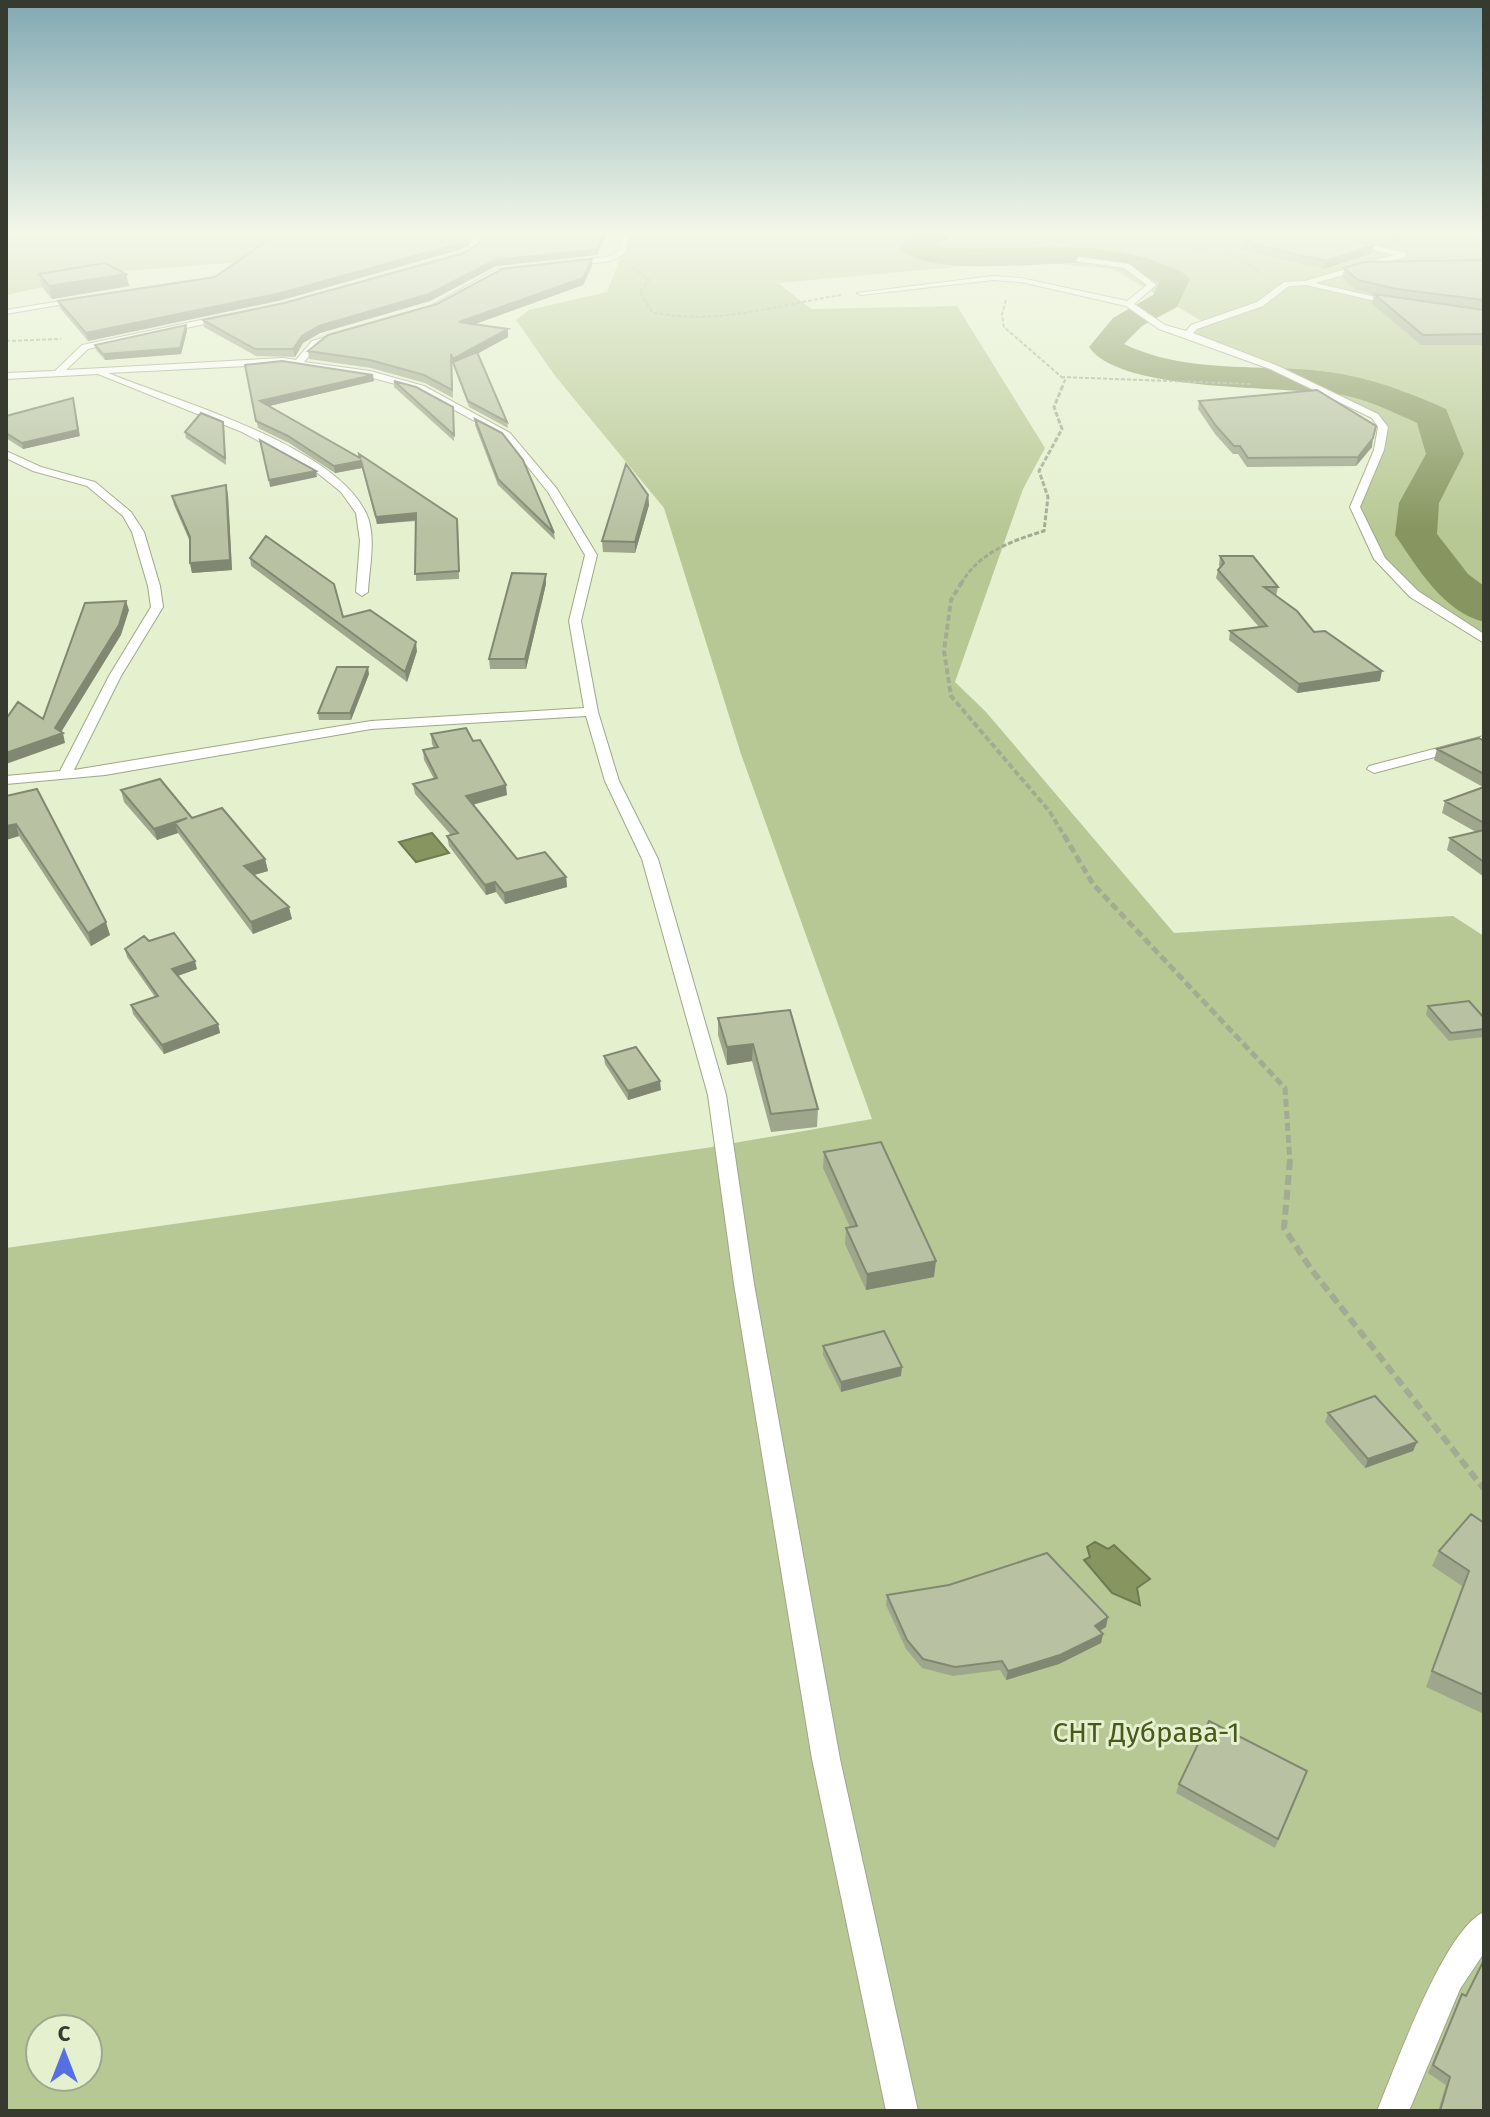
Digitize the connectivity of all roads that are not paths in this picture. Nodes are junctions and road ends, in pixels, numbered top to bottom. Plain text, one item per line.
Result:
1 (156, 332) edge
2 (347, 332) edge
3 (1180, 332) edge
4 (1188, 334) joint
5 (299, 362) junction
6 (59, 372) junction
7 (100, 373) junction
8 (6, 376) edge
9 (6, 454) edge
10 (362, 592) dead end
11 (1484, 639) edge
12 (591, 712) junction
13 (1484, 740) edge
14 (1374, 769) dead end
15 (64, 776) junction
16 (6, 780) edge
17 (1484, 1927) edge
18 (902, 2111) edge
19 (1393, 2111) edge

1 - 6 lane
2 - 5 lane
3 - 4 lane
4 - 11 lane
5 - 7 lane
5 - 12 lane
6 - 7 lane
6 - 8 lane
7 - 10 lane
9 - 15 lane
12 - 15 lane
12 - 18 lane
13 - 14 lane
15 - 16 lane
17 - 19 lane

